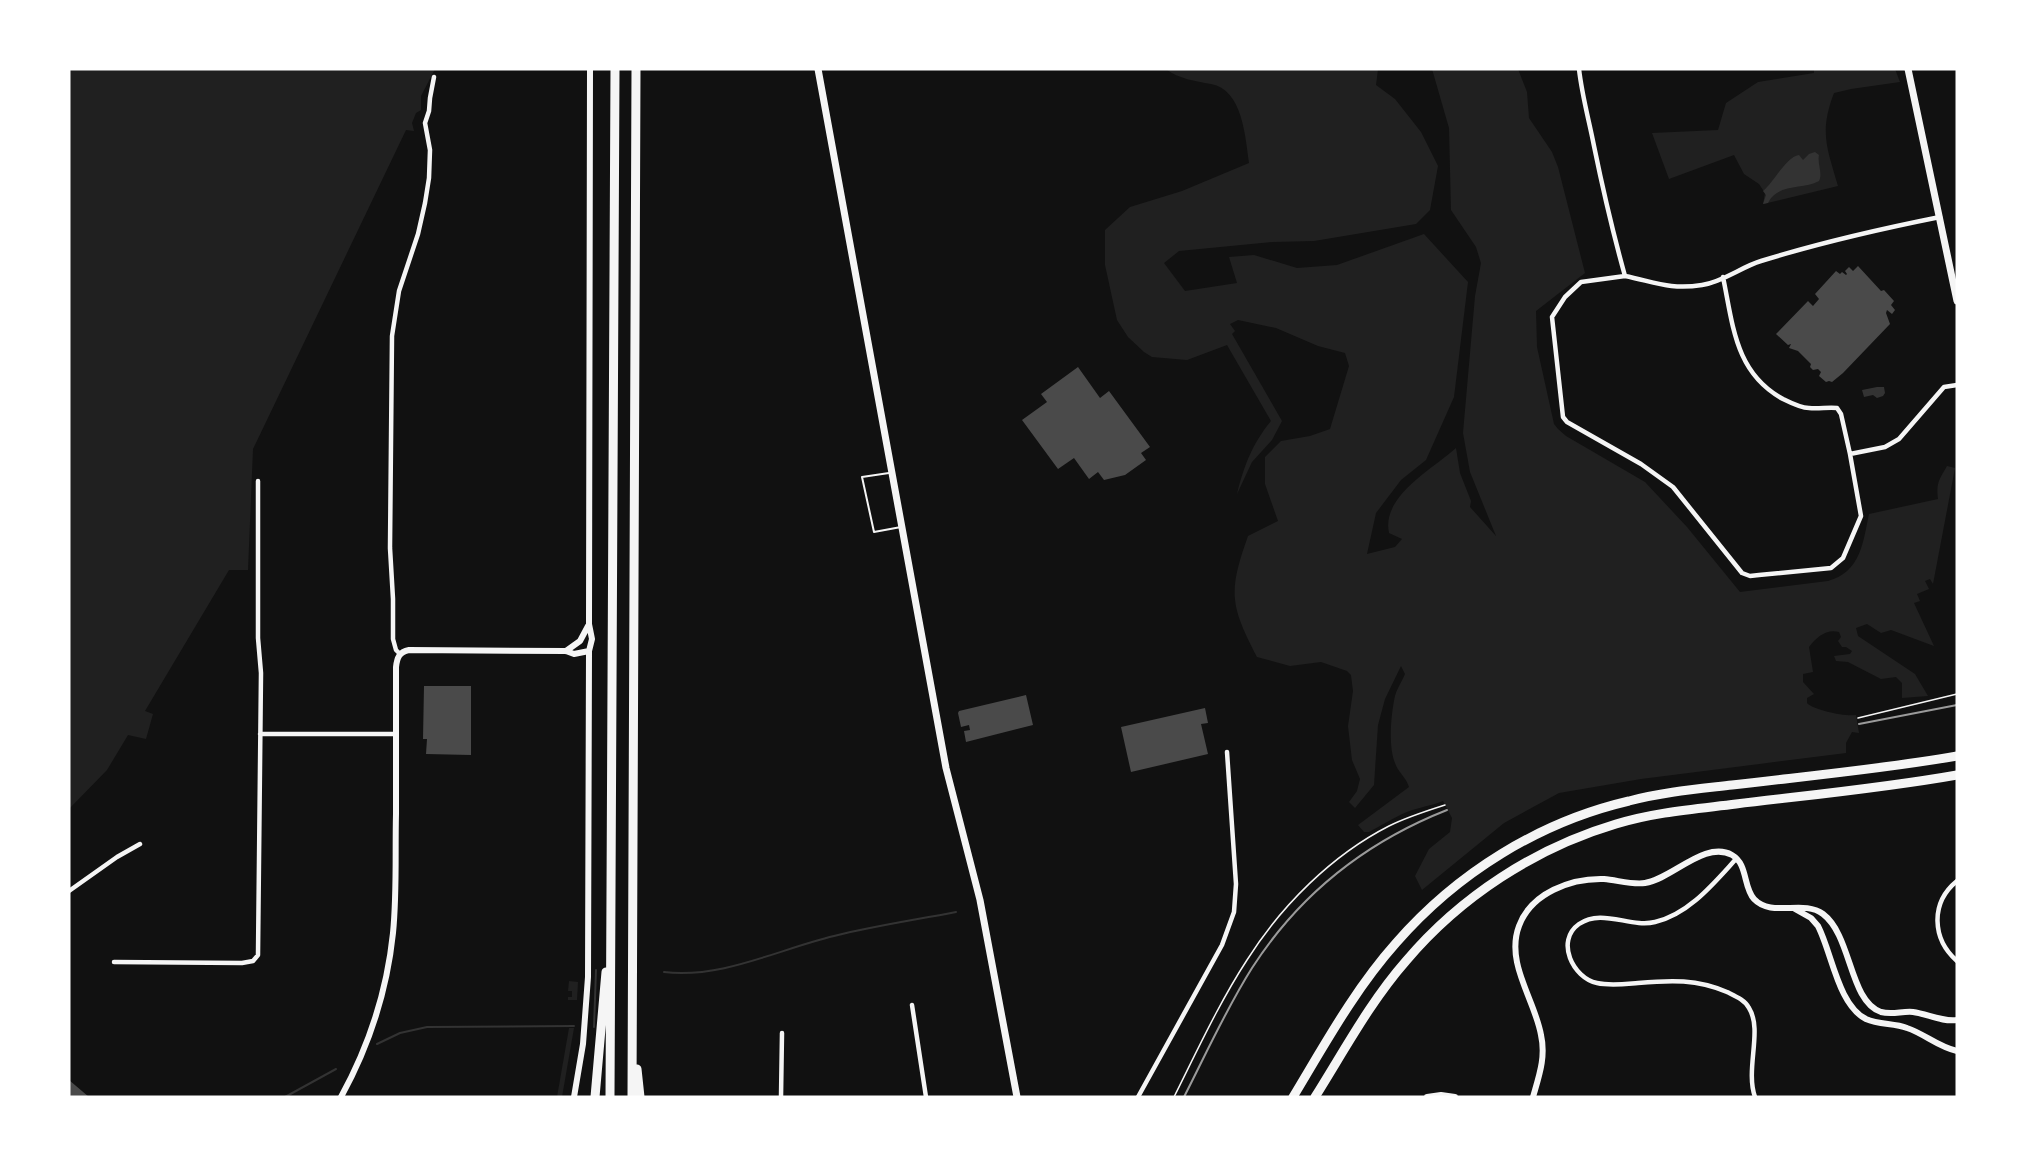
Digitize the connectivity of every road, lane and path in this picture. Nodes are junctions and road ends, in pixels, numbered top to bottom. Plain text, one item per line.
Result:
1 (590, 69) edge
2 (615, 69) edge
3 (636, 69) edge
4 (818, 69) edge
5 (1580, 69) edge
6 (1908, 69) edge
7 (434, 77) dead end
8 (1940, 218) junction
9 (1625, 276) junction
10 (1723, 278) junction
11 (1957, 301) edge
12 (1957, 385) edge
13 (1850, 454) junction
14 (892, 472) junction
15 (258, 481) dead end
16 (902, 527) junction
17 (589, 624) junction
18 (566, 651) junction
19 (589, 651) junction
20 (400, 654) junction
21 (1957, 694) edge
22 (1858, 718) dead end
23 (260, 734) junction
24 (396, 734) junction
25 (1227, 752) dead end
26 (1957, 756) edge
27 (1957, 775) edge
28 (1445, 805) dead end
29 (140, 844) dead end
30 (1736, 859) junction
31 (1957, 881) edge
32 (69, 891) edge
33 (1795, 908) junction
34 (611, 919) junction
35 (1957, 961) edge
36 (114, 962) dead end
37 (632, 998) junction
38 (912, 1005) dead end
39 (1889, 1013) junction
40 (1957, 1020) edge
41 (1888, 1024) junction
42 (782, 1033) dead end
43 (1957, 1051) edge
44 (341, 1097) edge
45 (574, 1097) edge
46 (594, 1097) edge
47 (610, 1097) edge
48 (632, 1097) edge
49 (640, 1097) edge
50 (781, 1097) edge
51 (926, 1097) edge
52 (1017, 1097) edge
53 (1138, 1097) edge
54 (1174, 1097) edge
55 (1293, 1097) edge
56 (1315, 1097) edge
57 (1427, 1097) edge
58 (1455, 1097) edge
59 (1533, 1097) edge
60 (1755, 1097) edge

1 - 17 street
2 - 34 highway
3 - 37 highway
4 - 14 main road
5 - 9 street
6 - 8 main road
7 - 20 street
8 - 10 street
8 - 11 main road
9 - 10 street
9 - 13 street
10 - 13 street
12 - 13 street
14 - 16 main road
14 - 16 lane
15 - 23 street
16 - 52 main road
17 - 18 street
17 - 19 street
18 - 19 street
18 - 20 street
19 - 45 street
20 - 24 street
21 - 22 path
23 - 24 street
23 - 36 street
24 - 44 street
25 - 53 street
26 - 55 highway
27 - 56 highway
28 - 54 path
29 - 32 street
30 - 33 street
30 - 59 street
30 - 60 street
31 - 35 street
33 - 39 street
33 - 41 street
34 - 46 highway
34 - 47 highway
37 - 48 highway
37 - 49 highway
38 - 51 street
39 - 40 street
39 - 41 street
41 - 43 street
42 - 50 street
57 - 58 street

